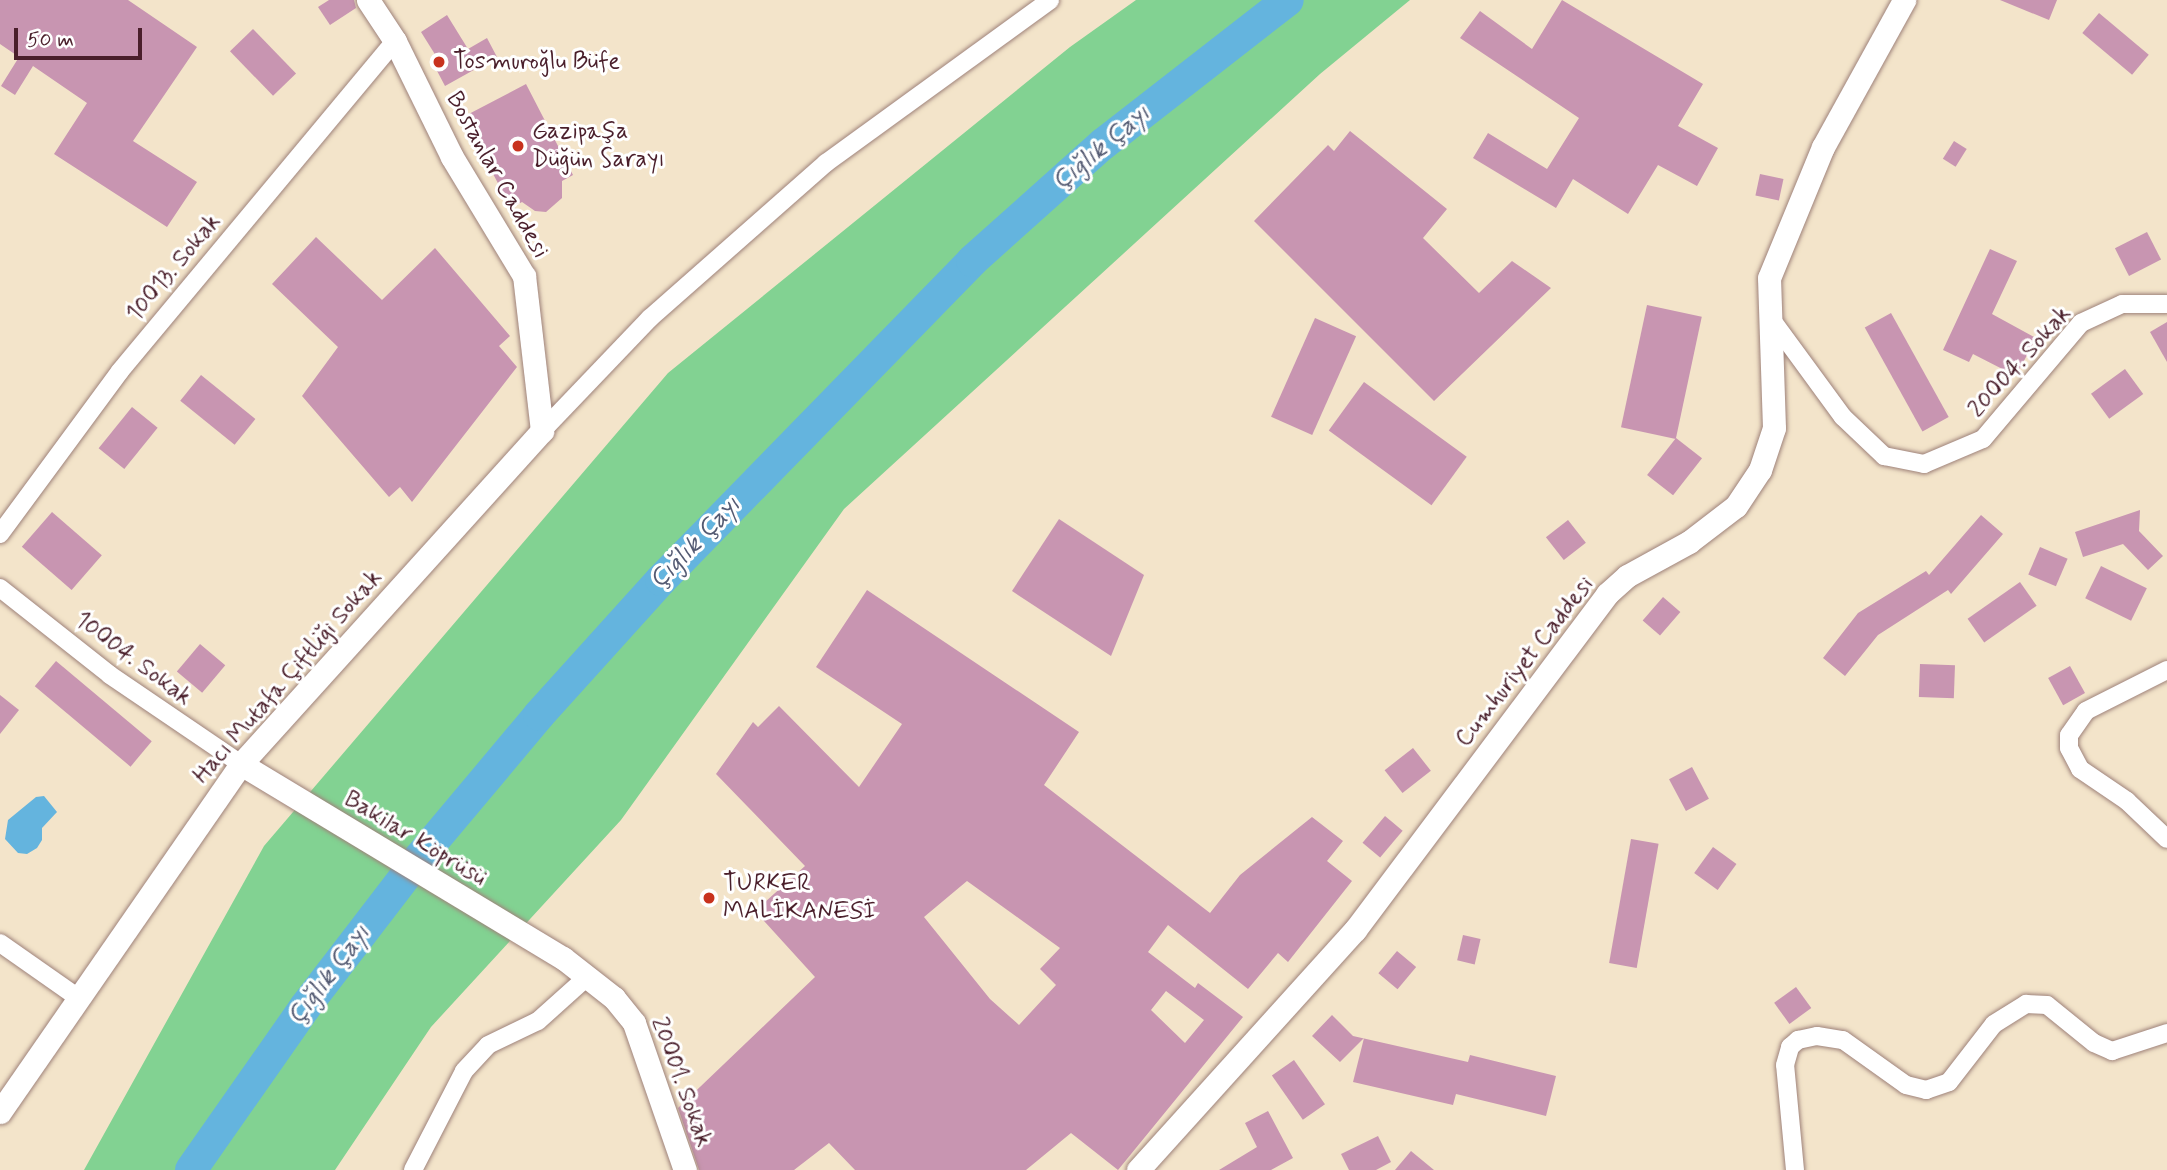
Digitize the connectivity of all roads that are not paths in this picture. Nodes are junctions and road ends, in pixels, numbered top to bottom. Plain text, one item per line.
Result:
1 (368, 0) edge
2 (1050, 0) edge
3 (1904, 0) edge
4 (395, 41) junction
5 (2167, 304) edge
6 (1768, 316) junction
7 (542, 431) junction
8 (0, 534) edge
9 (0, 588) edge
10 (2167, 670) edge
11 (240, 764) junction
12 (2167, 839) edge
13 (0, 943) edge
14 (563, 958) joint
15 (587, 977) junction
16 (77, 997) junction
17 (2167, 1033) edge
18 (0, 1112) edge
19 (413, 1170) edge
20 (685, 1170) edge
21 (1138, 1170) edge
22 (1795, 1170) edge

1 - 4 street, Bostanlar Caddesi
2 - 7 street
3 - 6 street, Cumhuriyet Caddesi
4 - 7 street, Bostanlar Caddesi
4 - 8 street, 10013. Sokak
5 - 6 street, 20004. Sokak
6 - 21 street, Cumhuriyet Caddesi
7 - 11 street, Hacı Mutafa Çiftliği Sokak
9 - 11 street, 10004. Sokak
10 - 12 street
11 - 14 street, Bakilar Köprüsü
11 - 16 street, Hacı Mutafa Çiftliği Sokak
13 - 16 street
14 - 15 street, 20001. Sokak
15 - 19 street
15 - 20 street, 20001. Sokak
16 - 18 street, Hacı Mutafa Çiftliği Sokak
17 - 22 street

